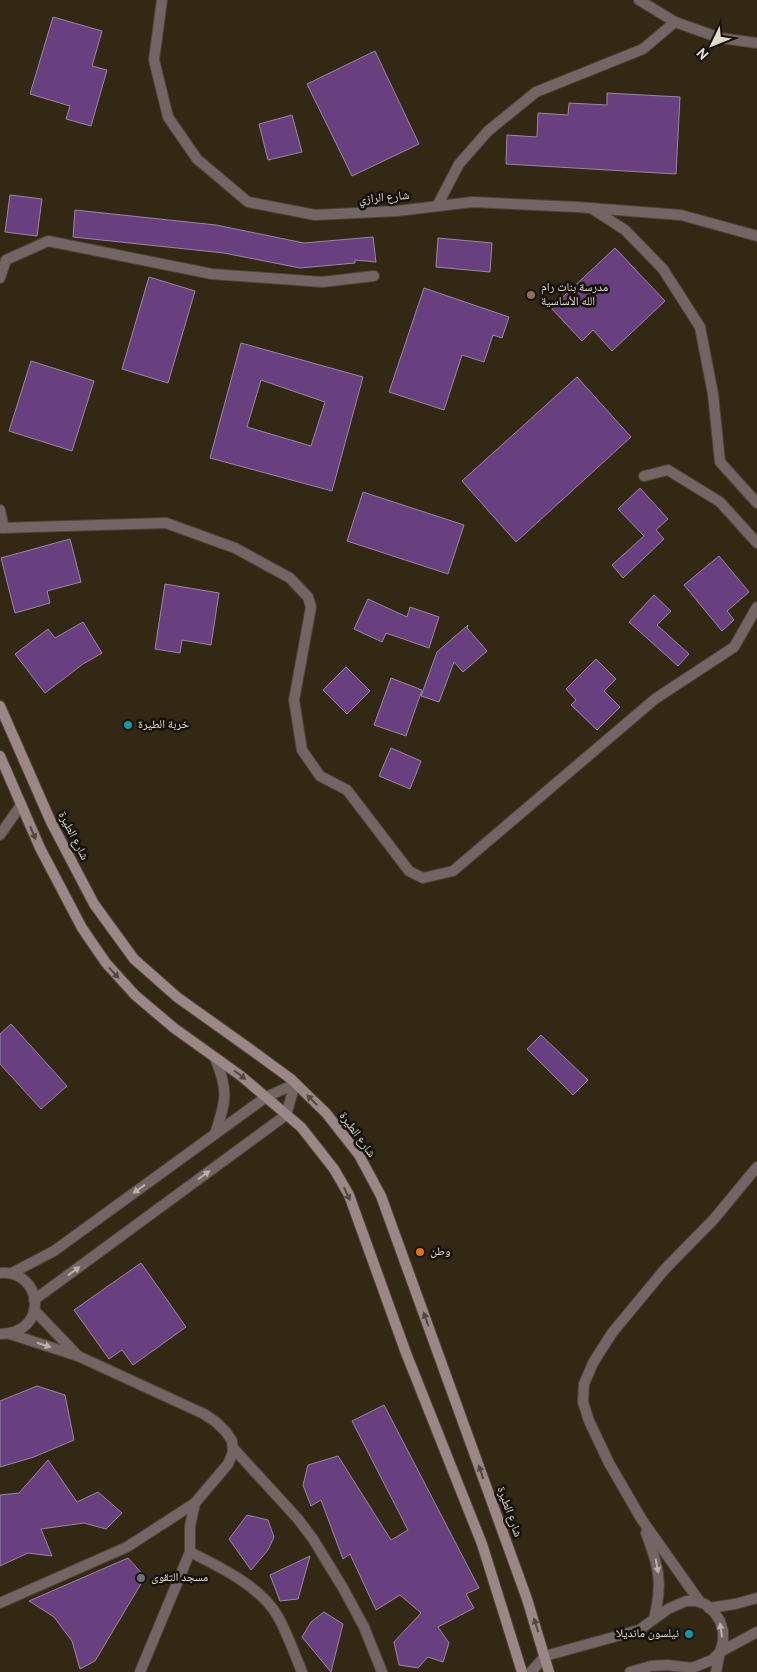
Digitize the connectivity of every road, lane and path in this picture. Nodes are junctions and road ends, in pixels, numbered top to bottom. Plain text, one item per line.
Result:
1 (162, 0) edge
2 (638, 0) edge
3 (675, 22) junction
4 (757, 44) edge
5 (437, 206) junction
6 (591, 208) junction
7 (757, 236) edge
8 (374, 276) dead end
9 (0, 278) edge
10 (644, 476) dead end
11 (757, 503) edge
12 (0, 510) edge
13 (2, 528) edge
14 (757, 544) edge
15 (757, 607) edge
16 (0, 706) edge
17 (0, 756) edge
18 (21, 805) junction
19 (0, 835) edge
20 (215, 1058) junction
21 (295, 1084) junction
22 (266, 1097) junction
23 (286, 1115) junction
24 (215, 1134) junction
25 (757, 1167) edge
26 (4, 1273) edge
27 (34, 1305) junction
28 (5, 1334) edge
29 (78, 1356) junction
30 (233, 1448) junction
31 (194, 1503) junction
32 (642, 1520) junction
33 (190, 1552) junction
34 (757, 1598) edge
35 (0, 1603) edge
36 (705, 1605) junction
37 (654, 1619) junction
38 (757, 1632) edge
39 (720, 1652) junction
40 (545, 1656) junction
41 (673, 1669) edge
42 (140, 1672) edge
43 (302, 1672) edge
44 (382, 1672) edge
45 (522, 1672) edge
46 (531, 1672) edge
47 (549, 1672) edge
48 (630, 1672) edge
49 (716, 1672) edge

1 - 5 street, شارع الرازي
2 - 3 street
3 - 4 street
3 - 5 street
5 - 6 street, شارع الرازي
6 - 7 street, شارع الرازي
6 - 11 street
8 - 9 street
10 - 14 street
12 - 13 street
13 - 15 street
16 - 21 main road, شارع الطيرة
17 - 18 main road
18 - 19 street
18 -> 20 main road
20 -> 22 main road
20 - 24 street
21 - 22 street
21 - 23 street
40 -> 21 main road, شارع الطيرة
22 - 23 main road
22 - 24 street
27 -> 23 street
23 -> 45 main road
24 -> 26 street
25 - 32 street
26 - 27 street
27 - 28 street
27 - 29 street
28 -> 29 street
29 - 30 street
30 - 31 street
30 - 44 street
31 - 33 street
31 - 35 street
32 - 36 street
32 -> 37 street
33 - 42 street
33 - 43 street
34 - 36 street
36 - 37 street
39 -> 36 street
37 - 40 street
38 - 39 street
39 - 41 street
39 - 49 street
40 - 46 street
40 - 47 main road, شارع الطيرة
41 - 48 street

